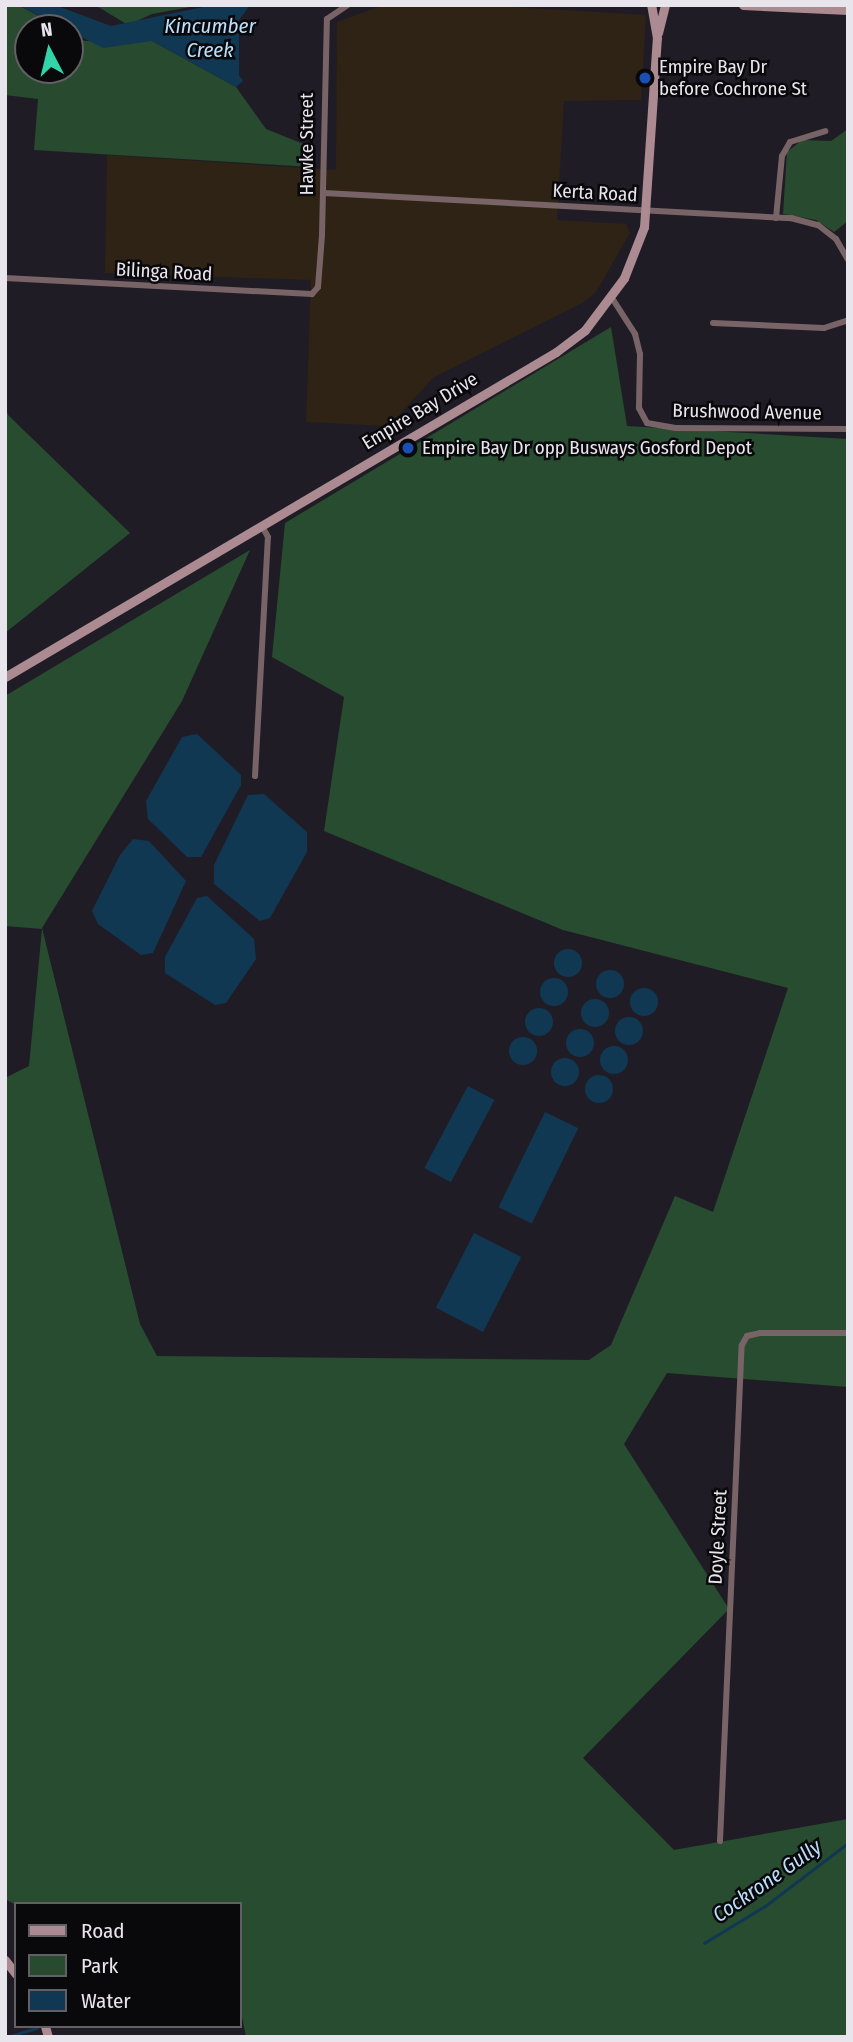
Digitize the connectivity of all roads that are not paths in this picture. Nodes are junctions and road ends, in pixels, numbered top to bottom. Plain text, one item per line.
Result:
1 (651, 5) edge
2 (665, 5) edge
3 (743, 5) edge
4 (344, 6) edge
5 (848, 10) edge
6 (657, 38) junction
7 (825, 131) dead end
8 (324, 193) junction
9 (646, 212) junction
10 (776, 218) junction
11 (848, 260) edge
12 (5, 278) edge
13 (318, 287) joint
14 (612, 298) junction
15 (848, 320) edge
16 (713, 323) dead end
17 (848, 429) edge
18 (262, 526) junction
19 (5, 677) edge
20 (255, 776) dead end
21 (848, 1333) edge
22 (720, 1841) dead end

1 - 6 main road, Empire Bay Drive
2 - 6 main road, Empire Bay Drive
3 - 5 main road
4 - 8 street, Hawke Street
6 - 9 main road, Empire Bay Drive
7 - 10 street
8 - 9 street, Kerta Road
8 - 13 street, Hawke Street
9 - 10 street, Kerta Road
9 - 14 main road, Empire Bay Drive
10 - 11 street, Kerta Road
12 - 13 street, Bilinga Road
14 - 17 street, Brushwood Avenue
14 - 18 main road, Empire Bay Drive
15 - 16 street
18 - 19 main road, Empire Bay Drive
18 - 20 street
21 - 22 street, Doyle Street

